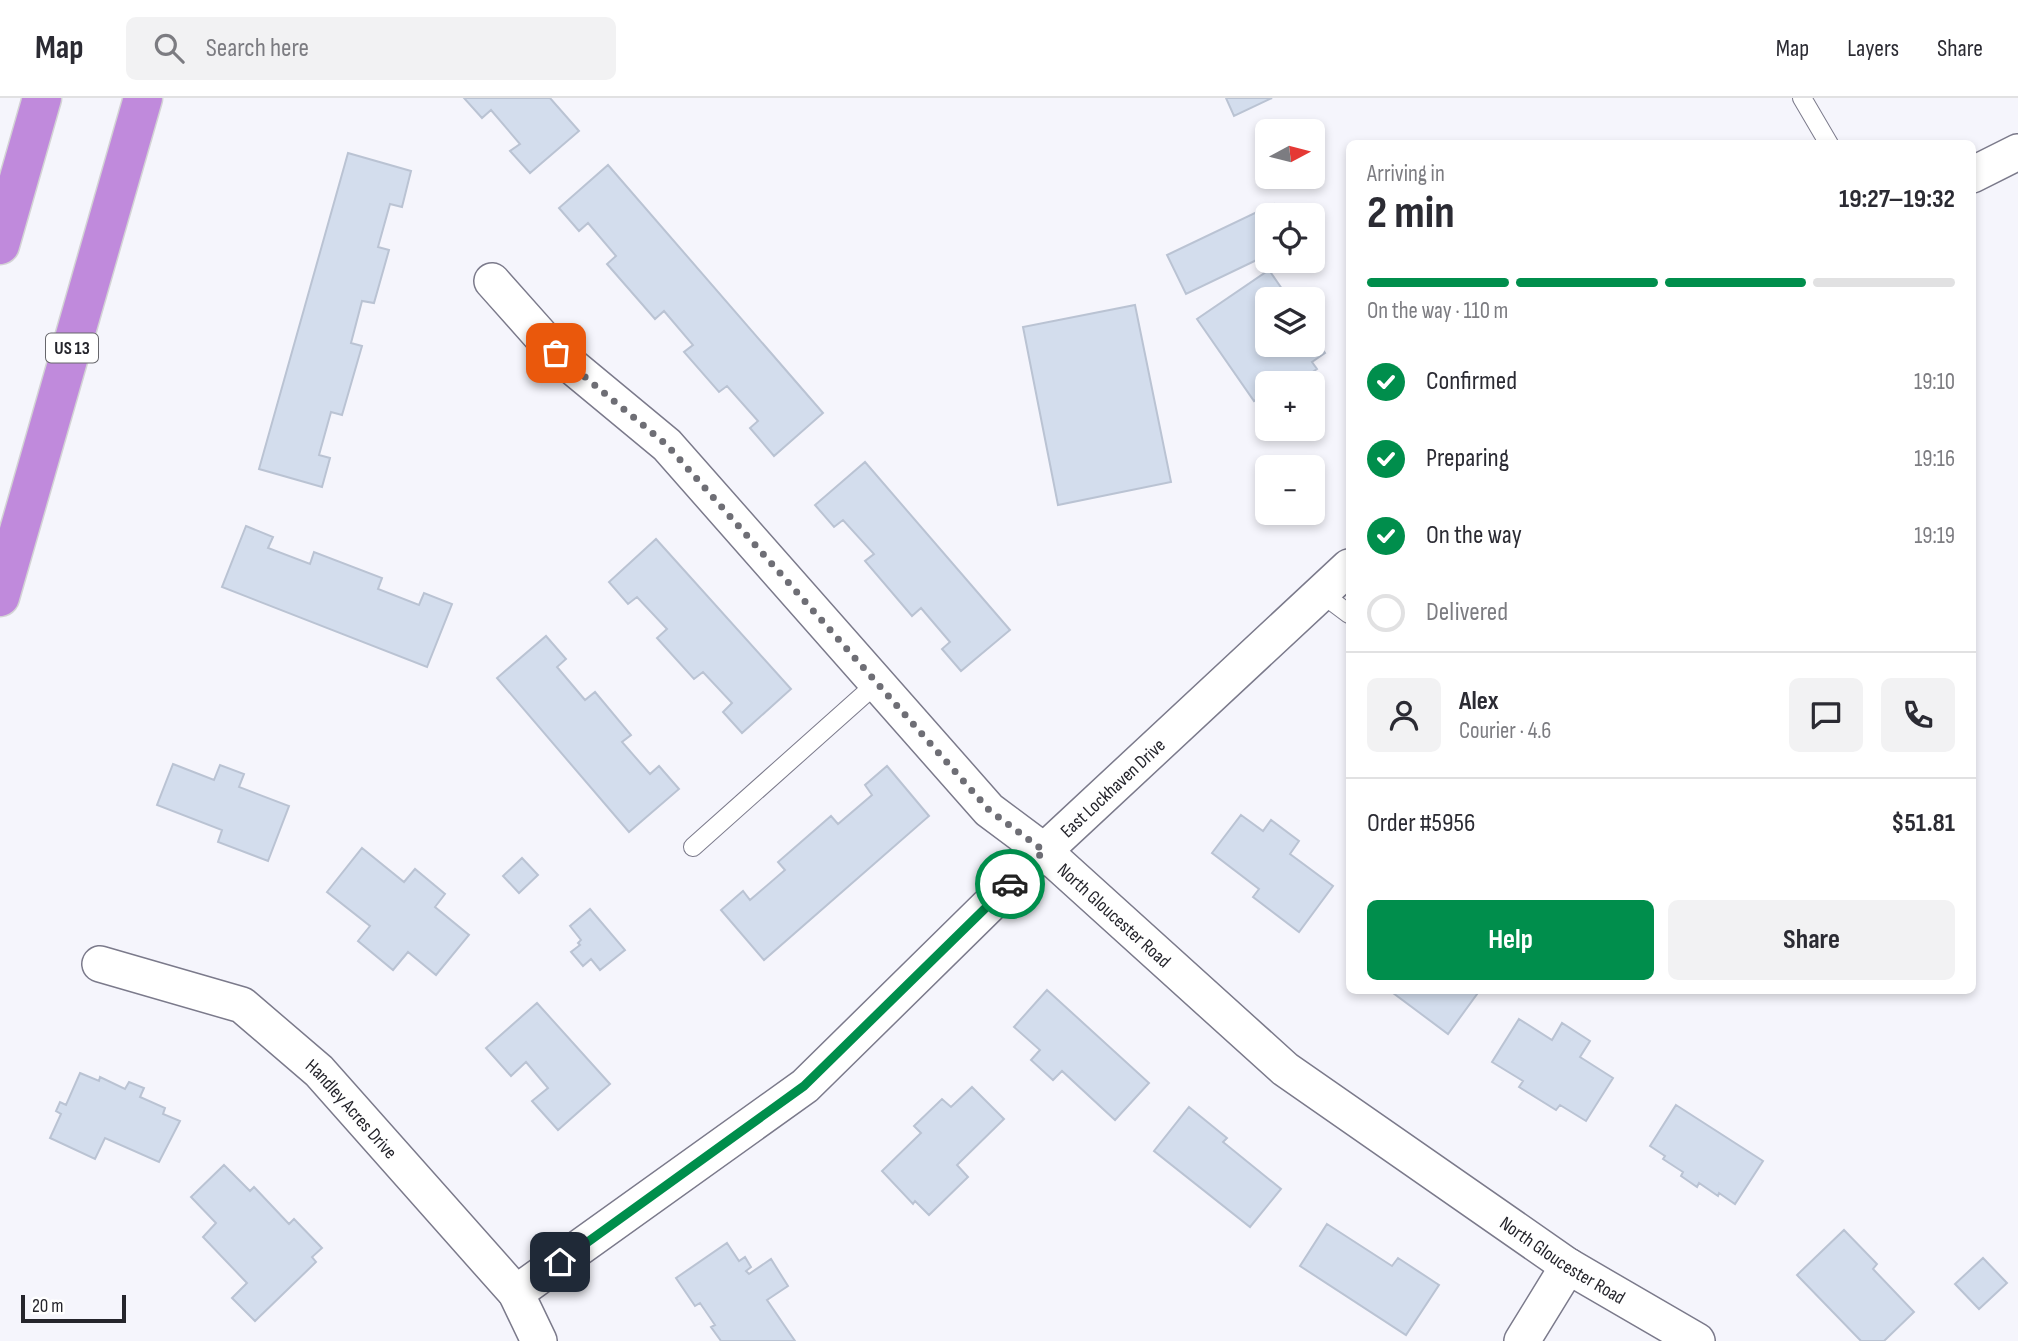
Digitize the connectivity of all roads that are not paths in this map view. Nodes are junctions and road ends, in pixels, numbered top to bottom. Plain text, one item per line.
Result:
1 (42, 98) edge
2 (143, 98) edge
3 (1802, 98) edge
4 (1827, 140) edge
5 (2018, 152) edge
6 (1976, 173) edge
7 (0, 245) edge
8 (492, 281) dead end
9 (1346, 570) edge
10 (1321, 593) junction
11 (0, 597) edge
12 (1346, 612) edge
13 (877, 683) junction
14 (692, 847) dead end
15 (1044, 851) junction
16 (100, 964) dead end
17 (1569, 1266) junction
18 (516, 1293) junction
19 (539, 1341) edge
20 (1522, 1341) edge
21 (1697, 1341) edge

1 - 7 highway
2 - 11 highway, US 13
3 - 4 lane
5 - 6 street
8 - 13 street, North Gloucester Road
9 - 10 street, East Lockhaven Drive
10 - 12 lane
10 - 15 street, East Lockhaven Drive
13 - 14 lane
13 - 15 street, North Gloucester Road
15 - 17 street, North Gloucester Road
15 - 18 street, East Lockhaven Drive
16 - 18 street, Handley Acres Drive
17 - 20 street
17 - 21 street, North Gloucester Road
18 - 19 street, Handley Acres Drive

